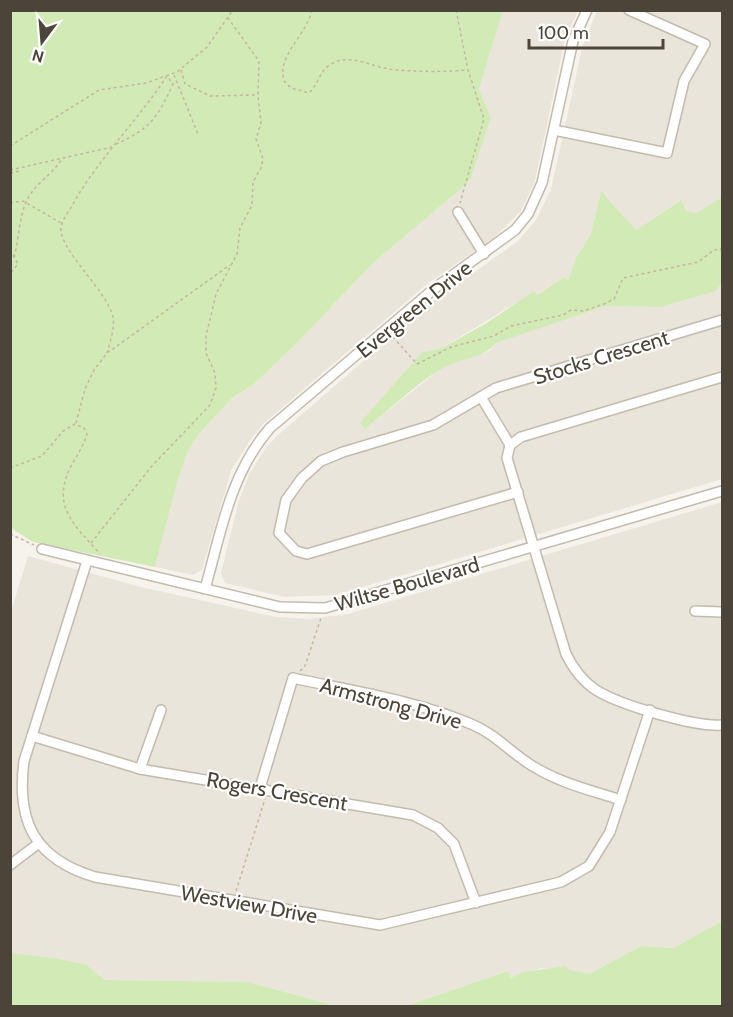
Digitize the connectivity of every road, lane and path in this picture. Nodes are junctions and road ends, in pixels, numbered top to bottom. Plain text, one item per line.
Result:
1 (234, 10) edge
2 (312, 10) edge
3 (456, 10) edge
4 (587, 10) edge
5 (629, 10) edge
6 (228, 18) junction
7 (181, 70) junction
8 (468, 70) junction
9 (173, 74) junction
10 (167, 76) junction
11 (258, 95) junction
12 (554, 130) junction
13 (198, 134) dead end
14 (113, 146) junction
15 (10, 147) edge
16 (62, 159) junction
17 (10, 171) edge
18 (20, 171) dead end
19 (25, 202) junction
20 (10, 203) edge
21 (458, 212) joint
22 (62, 223) junction
23 (723, 249) edge
24 (10, 250) edge
25 (484, 254) junction
26 (15, 257) junction
27 (232, 263) junction
28 (10, 274) edge
29 (723, 320) edge
30 (387, 329) junction
31 (107, 353) junction
32 (723, 377) edge
33 (481, 397) junction
34 (75, 424) junction
35 (510, 445) junction
36 (10, 468) edge
37 (723, 491) edge
38 (518, 492) junction
39 (10, 534) edge
40 (91, 543) junction
41 (534, 547) junction
42 (42, 549) joint
43 (87, 561) junction
44 (110, 566) junction
45 (205, 589) junction
46 (325, 608) junction
47 (695, 611) dead end
48 (723, 612) edge
49 (293, 678) junction
50 (161, 710) dead end
51 (650, 710) junction
52 (723, 725) edge
53 (32, 736) junction
54 (140, 769) junction
55 (264, 788) junction
56 (621, 800) junction
57 (39, 843) junction
58 (10, 865) edge
59 (233, 901) junction
60 (476, 903) junction

1 - 6 path
2 - 8 path
3 - 8 path
4 - 12 street, Evergreen Drive
5 - 12 street
6 - 7 path
6 - 11 path
7 - 9 path
7 - 11 path
8 - 21 path
9 - 10 path
9 - 13 path
10 - 14 path
10 - 14 path
10 - 15 path
11 - 27 path
12 - 25 street, Evergreen Drive
14 - 16 path
14 - 22 path
16 - 17 path
16 - 19 path
17 - 18 path
19 - 20 path
19 - 22 path
19 - 26 path
21 - 25 street
22 - 31 path
23 - 30 path
24 - 26 path
25 - 30 street, Evergreen Drive
26 - 28 path
27 - 31 path
27 - 40 path
29 - 33 street, Stocks Crescent
30 - 45 street, Evergreen Drive
31 - 34 path
32 - 35 street
33 - 35 street
33 - 38 street, Stocks Crescent
34 - 36 path
34 - 40 path
35 - 38 street
37 - 41 street, Wiltse Boulevard
38 - 41 street
39 - 42 path
40 - 44 path
41 - 46 street, Wiltse Boulevard
41 - 51 street
42 - 43 street, Wiltse Boulevard
43 - 44 street, Wiltse Boulevard
43 - 53 street, Westview Drive
44 - 45 street, Wiltse Boulevard
45 - 46 street, Wiltse Boulevard
46 - 49 path
47 - 48 street
49 - 55 street, Armstrong Drive
49 - 56 street, Armstrong Drive
50 - 54 street
51 - 52 street
51 - 56 street, Westview Drive
53 - 54 street, Rogers Crescent
53 - 57 street, Westview Drive
54 - 55 street, Rogers Crescent
55 - 59 path
55 - 60 street, Rogers Crescent
56 - 60 street, Westview Drive
57 - 58 street
57 - 59 street, Westview Drive
59 - 60 street, Westview Drive

